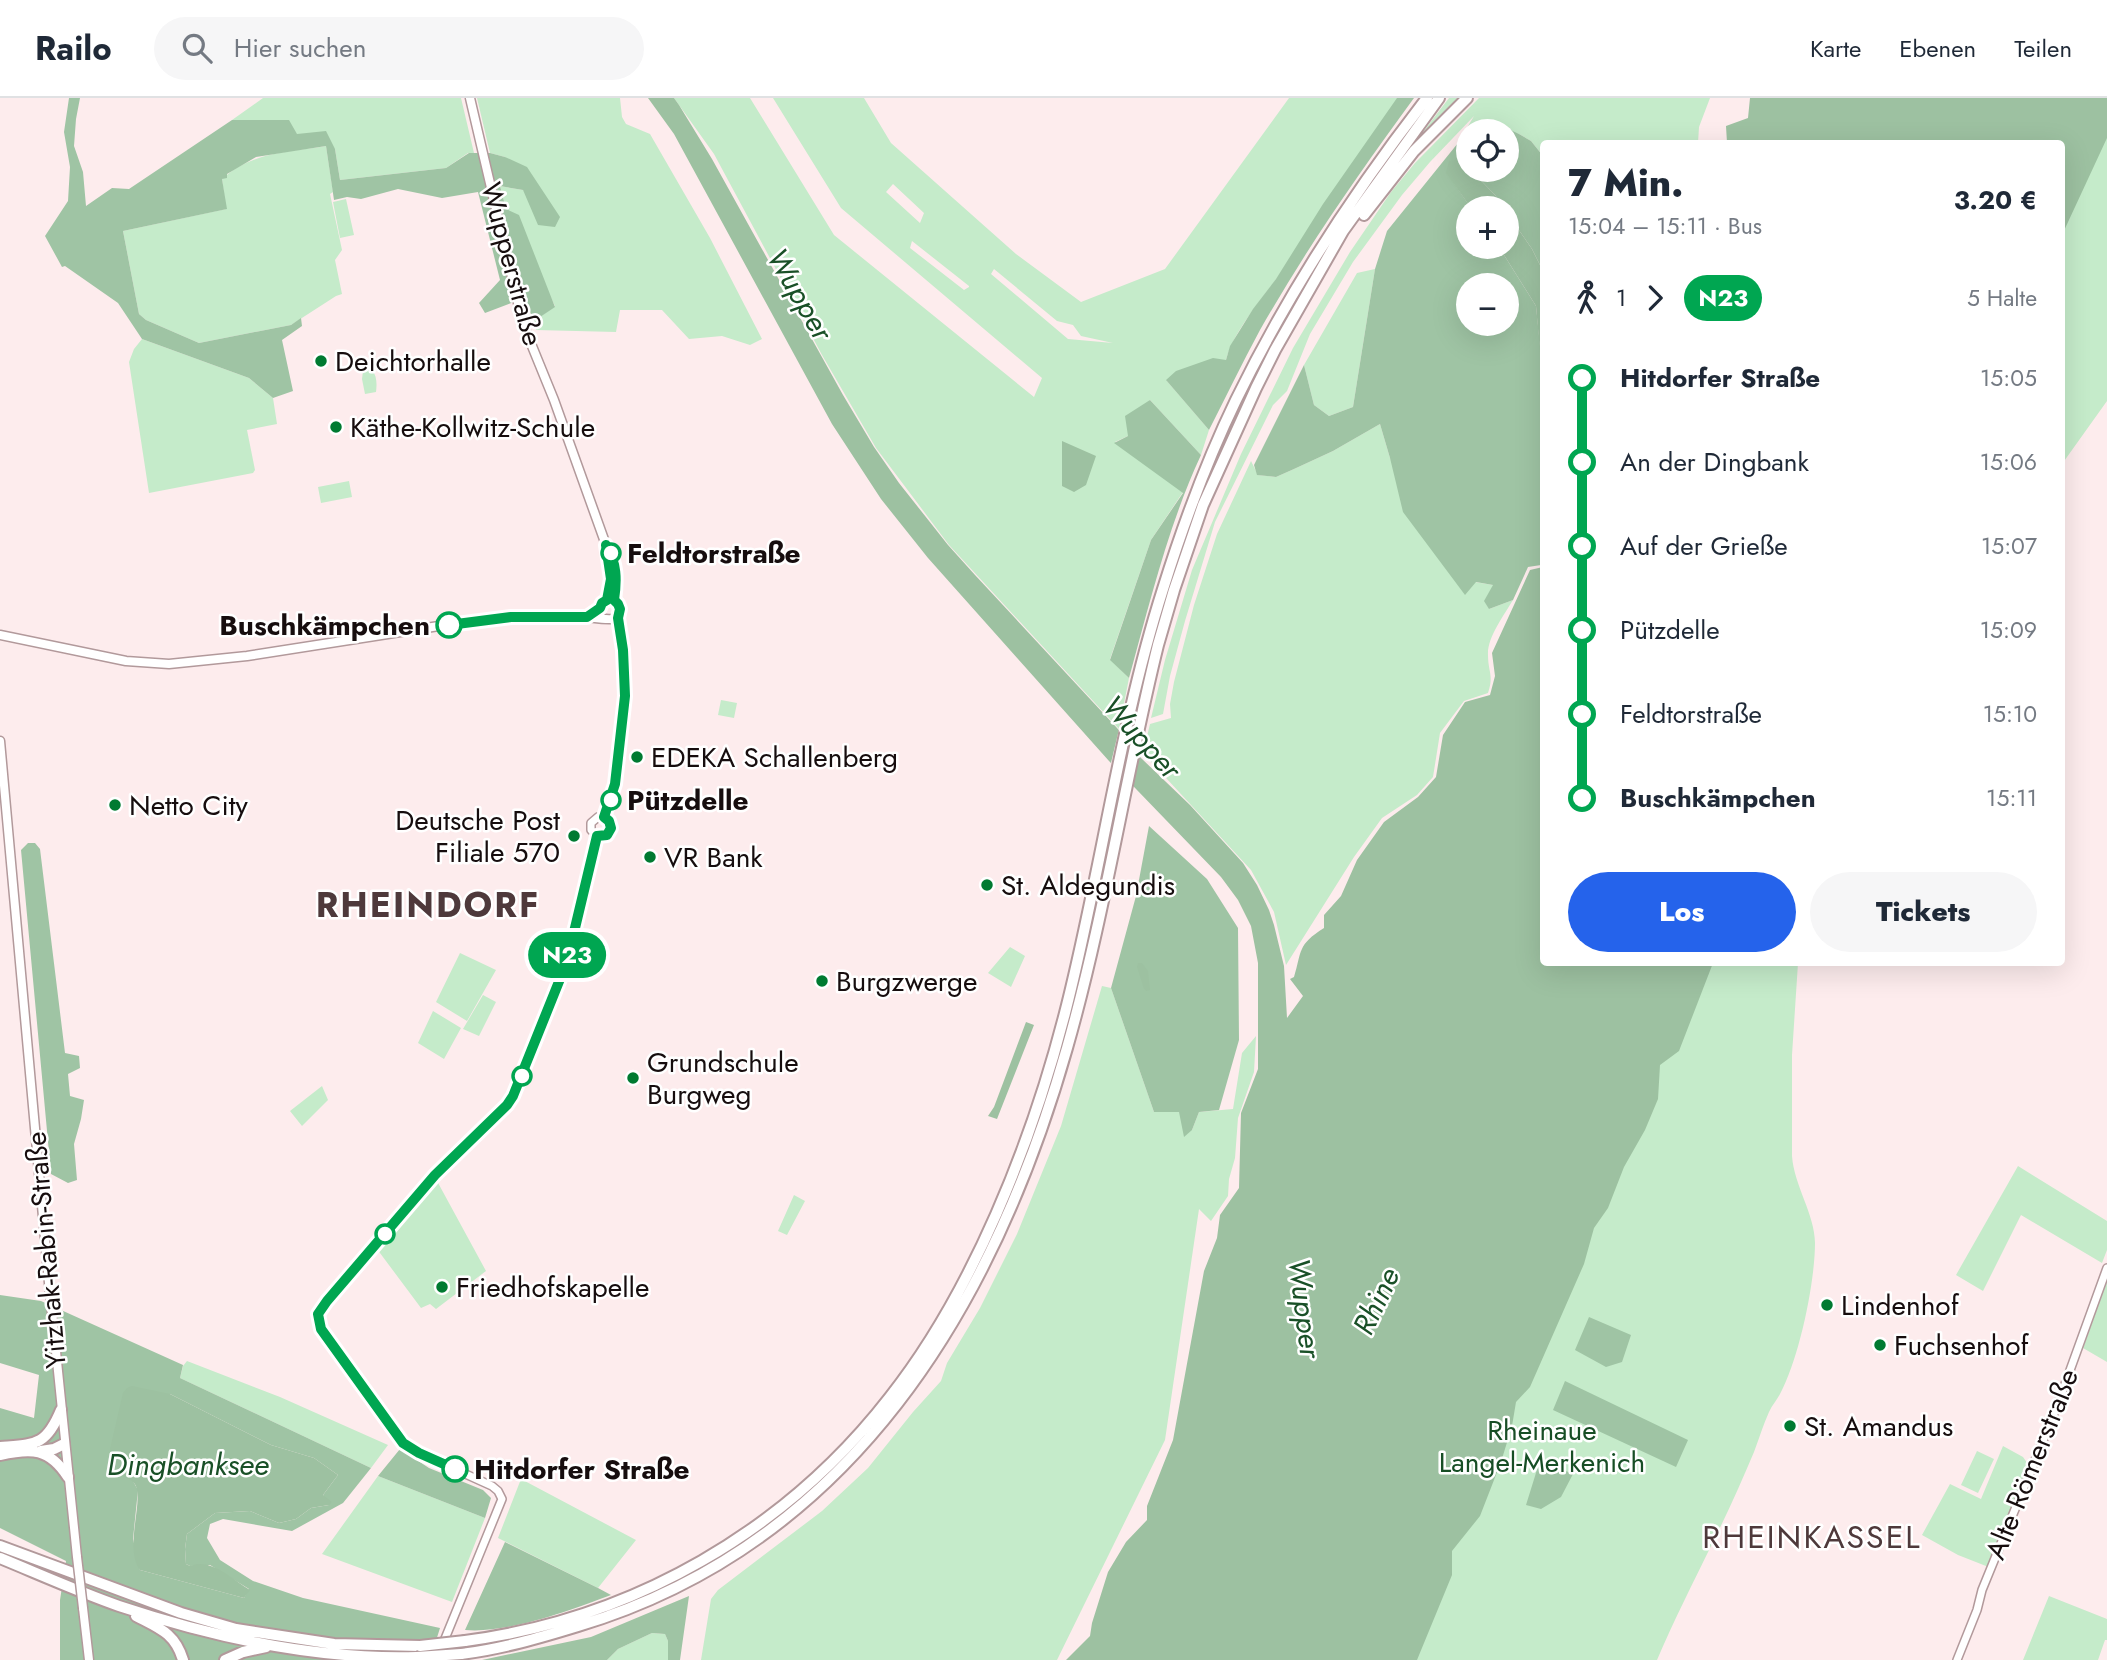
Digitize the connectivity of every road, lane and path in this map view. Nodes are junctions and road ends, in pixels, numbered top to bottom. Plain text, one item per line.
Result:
1 (470, 98) edge
2 (1427, 98) edge
3 (1438, 98) edge
4 (1467, 98) edge
5 (1316, 279) junction
6 (610, 600) junction
7 (608, 616) junction
8 (0, 635) edge
9 (1144, 681) junction
10 (0, 741) edge
11 (604, 817) junction
12 (597, 836) junction
13 (2107, 1268) edge
14 (61, 1410) junction
15 (64, 1444) junction
16 (0, 1447) edge
17 (38, 1447) junction
18 (0, 1455) edge
19 (68, 1477) junction
20 (0, 1537) edge
21 (0, 1546) edge
22 (0, 1558) edge
23 (34, 1558) junction
24 (118, 1605) junction
25 (270, 1647) junction
26 (419, 1651) junction
27 (89, 1660) edge
28 (184, 1660) edge
29 (225, 1660) edge
30 (437, 1660) edge
31 (1957, 1660) edge

1 - 6 main road, Wupperstraße
2 - 9 highway
3 - 5 highway
4 - 5 highway
5 - 9 highway
6 - 7 main road
6 - 7 main road, Wupperstraße
7 - 8 main road
7 - 11 street
9 - 26 highway, bridge
9 - 26 highway, bridge
10 - 14 main road, Yitzhak-Rabin-Straße
11 - 12 street
11 - 12 street
12 - 30 street
13 - 31 street, Alte Römerstraße
14 - 15 main road, Yitzhak-Rabin-Straße
14 - 17 highway
15 - 17 highway
15 - 19 main road, Yitzhak-Rabin-Straße
16 - 17 highway
17 - 18 highway
17 - 19 highway
19 - 27 main road, Yitzhak-Rabin-Straße, bridge
20 - 23 highway
21 - 23 highway
22 - 24 highway
23 - 26 highway
24 - 25 highway
24 - 28 highway
25 - 26 highway
25 - 29 highway

